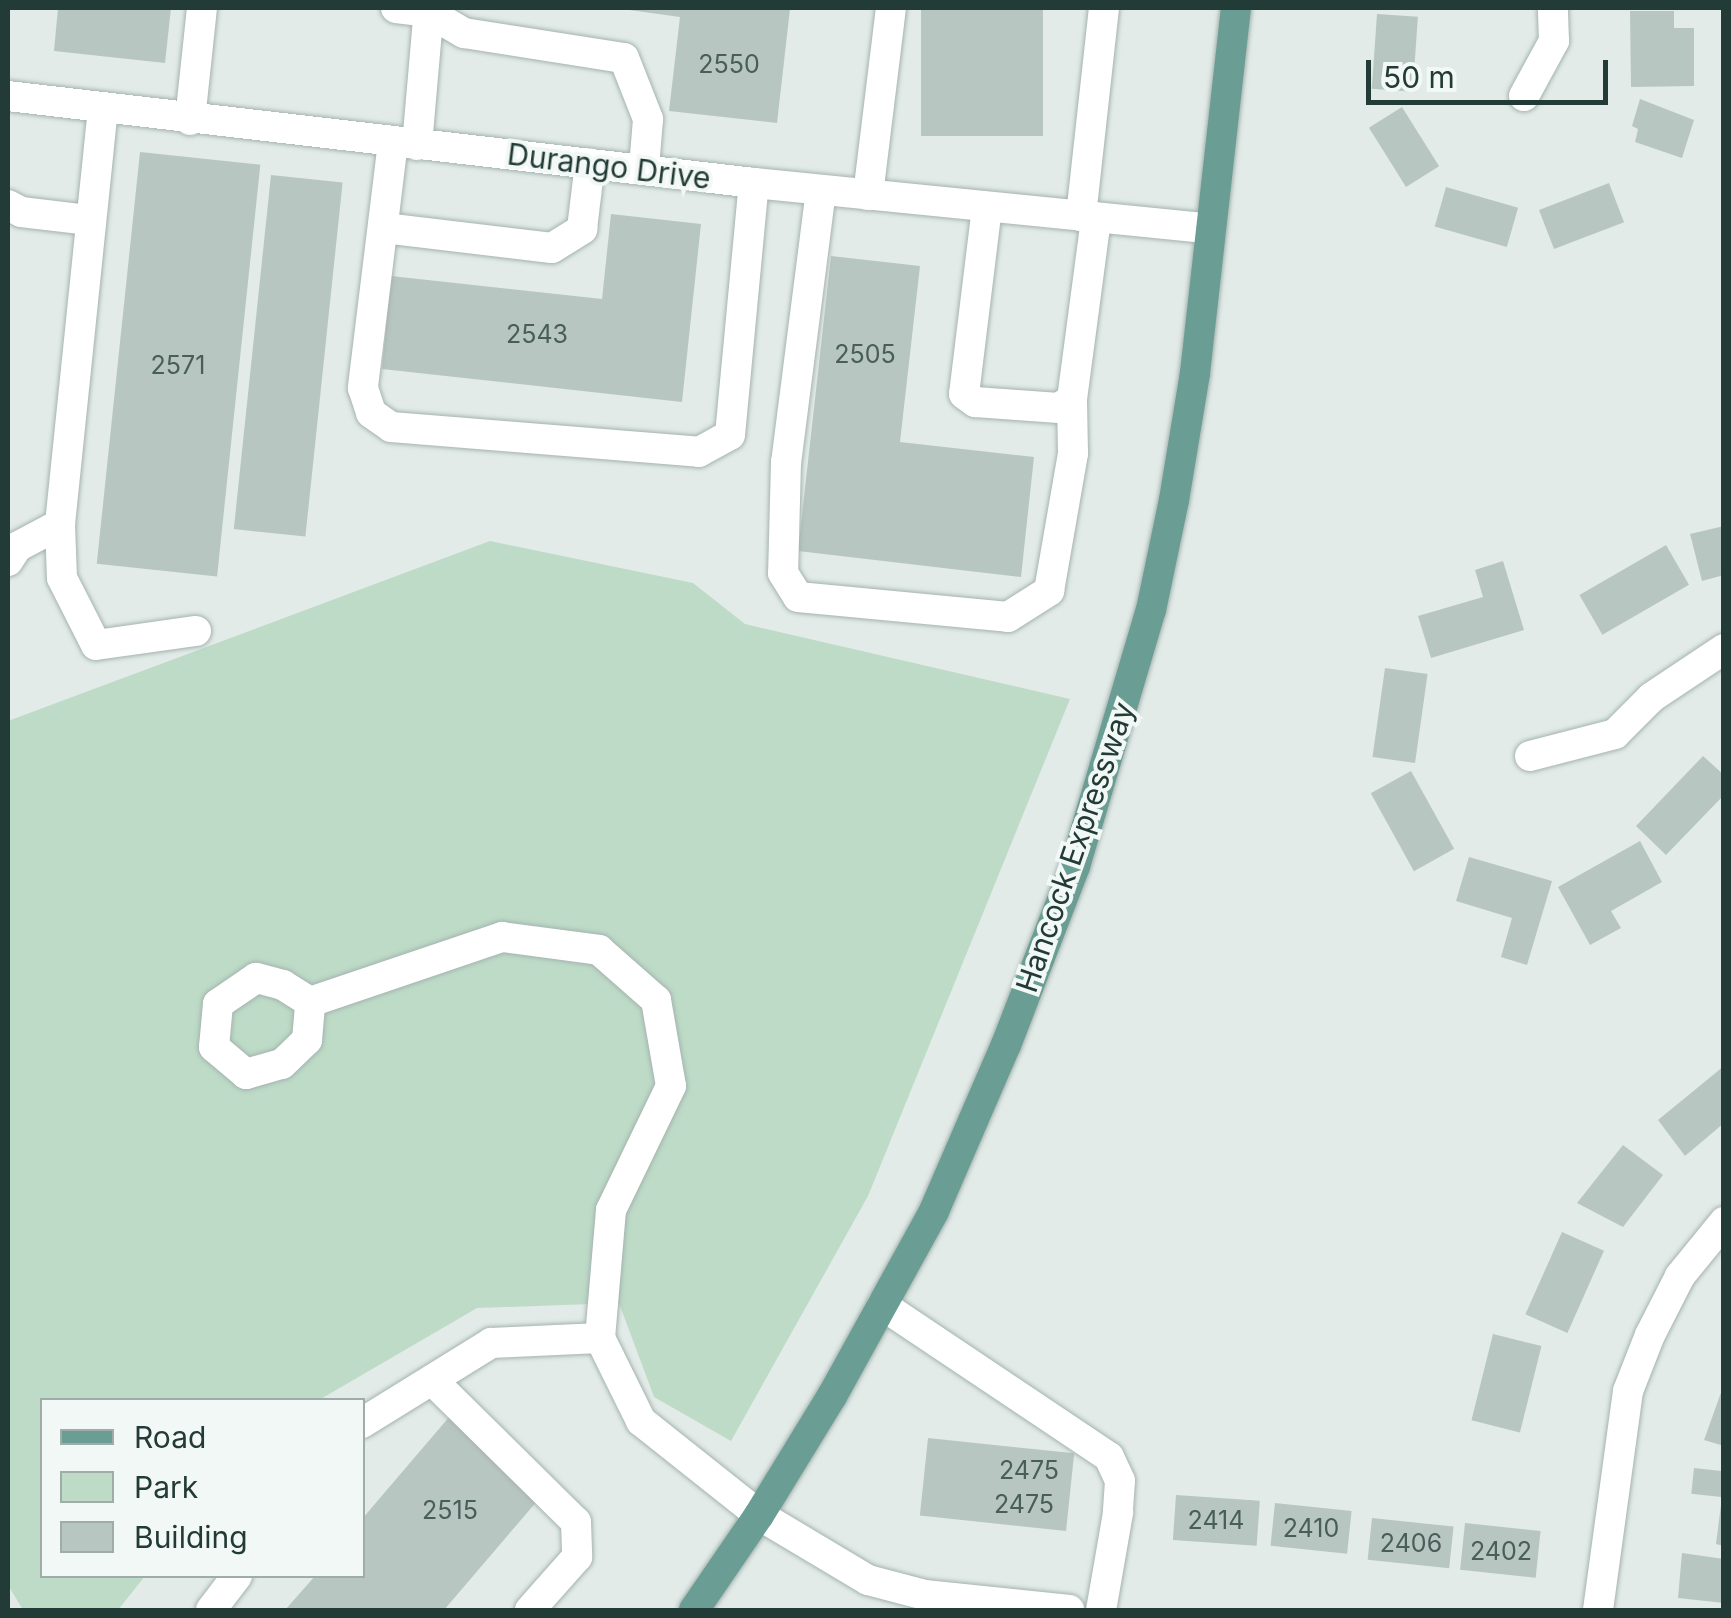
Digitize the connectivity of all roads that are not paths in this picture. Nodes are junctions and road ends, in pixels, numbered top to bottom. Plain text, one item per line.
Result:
1 (202, 8) edge
2 (396, 8) edge
3 (891, 8) edge
4 (1104, 8) edge
5 (1236, 8) edge
6 (1553, 8) edge
7 (428, 10) edge
8 (8, 96) edge
9 (1524, 96) dead end
10 (103, 110) junction
11 (190, 120) junction
12 (405, 143) junction
13 (590, 163) junction
14 (644, 168) junction
15 (754, 184) junction
16 (821, 190) junction
17 (868, 195) junction
18 (8, 205) edge
19 (988, 207) junction
20 (1088, 217) junction
21 (88, 220) junction
22 (384, 228) junction
23 (1211, 229) junction
24 (1072, 399) junction
25 (60, 524) junction
26 (8, 561) edge
27 (196, 631) dead end
28 (1724, 648) edge
29 (1530, 756) dead end
30 (310, 1002) dead end
31 (1724, 1222) edge
32 (882, 1305) junction
33 (600, 1338) junction
34 (432, 1380) junction
35 (365, 1421) edge
36 (759, 1515) junction
37 (235, 1578) edge
38 (211, 1610) edge
39 (530, 1610) edge
40 (694, 1610) edge
41 (1069, 1610) edge
42 (1102, 1610) edge
43 (1598, 1610) edge

1 - 11 street
2 - 7 street
3 - 17 street
4 - 20 street
5 - 23 main road, Hancock Expressway
6 - 9 street
7 - 12 street
7 - 14 street
8 - 10 street, Durango Drive
10 - 11 street, Durango Drive
10 - 21 street
11 - 12 street, Durango Drive
12 - 13 street, Durango Drive
12 - 22 street
13 - 14 street, Durango Drive
13 - 22 street
14 - 15 street, Durango Drive
15 - 16 street, Durango Drive
15 - 22 street
16 - 17 street, Durango Drive
16 - 24 street
17 - 19 street, Durango Drive
18 - 21 street
19 - 20 street, Durango Drive
19 - 24 street
20 - 23 street, Durango Drive
20 - 24 street
21 - 25 street
23 - 32 main road, Hancock Expressway
25 - 26 street
25 - 27 street
28 - 29 street
30 - 33 street
31 - 43 street
32 - 36 main road, Hancock Expressway
32 - 42 street
33 - 34 street
33 - 36 street
34 - 35 street
34 - 39 street
36 - 40 main road, Hancock Expressway
36 - 41 street
37 - 38 street

